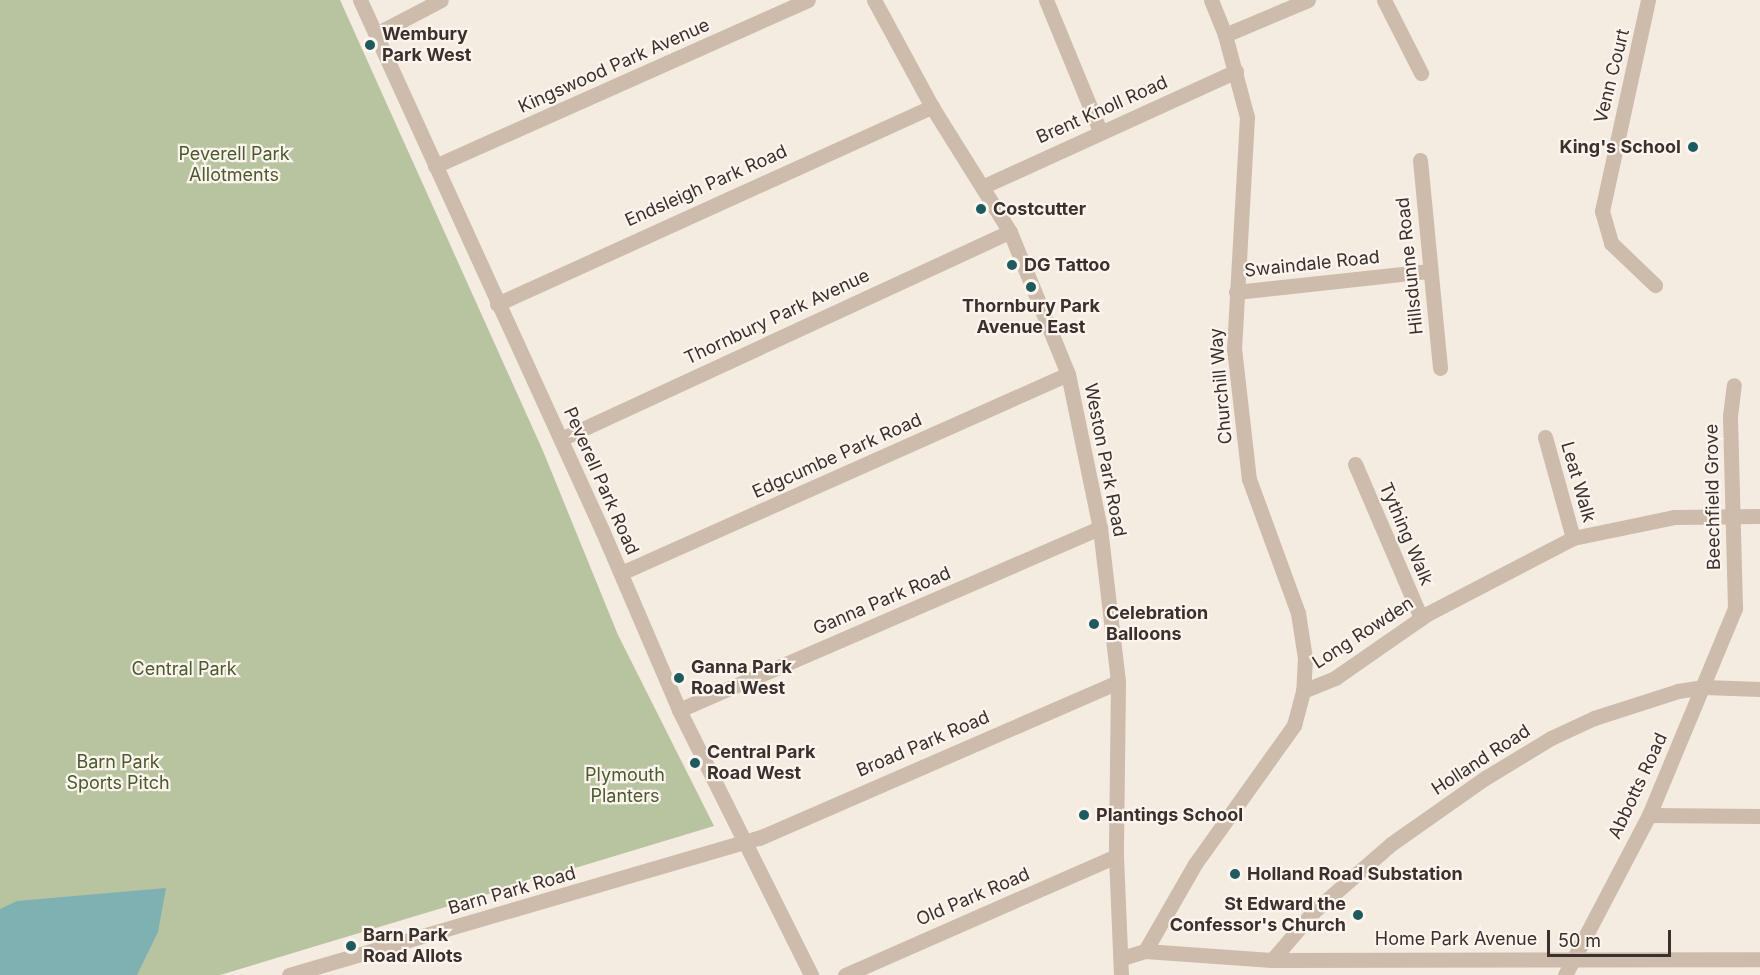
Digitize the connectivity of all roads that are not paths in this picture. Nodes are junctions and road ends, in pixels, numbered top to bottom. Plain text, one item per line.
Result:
1 (360, 0) edge
2 (441, 0) edge
3 (808, 0) edge
4 (874, 0) edge
5 (1046, 0) edge
6 (1211, 0) edge
7 (1308, 0) edge
8 (1384, 0) edge
9 (1648, 0) edge
10 (376, 34) junction
11 (1225, 35) junction
12 (1236, 71) junction
13 (1421, 73) dead end
14 (932, 107) junction
15 (1100, 131) junction
16 (1420, 160) dead end
17 (435, 166) junction
18 (984, 186) junction
19 (1010, 232) junction
20 (1428, 271) junction
21 (1655, 285) dead end
22 (1236, 292) junction
23 (497, 304) junction
24 (1440, 368) dead end
25 (1068, 374) junction
26 (1734, 385) dead end
27 (1545, 437) dead end
28 (561, 439) junction
29 (1355, 464) dead end
30 (1731, 515) junction
31 (1760, 516) edge
32 (1100, 528) junction
33 (1573, 538) junction
34 (621, 573) junction
35 (1736, 608) joint
36 (1421, 618) junction
37 (1118, 682) junction
38 (1704, 687) junction
39 (1760, 689) edge
40 (1303, 691) junction
41 (680, 710) junction
42 (1649, 815) junction
43 (1760, 816) edge
44 (744, 841) junction
45 (1116, 856) junction
46 (1145, 951) junction
47 (1122, 958) junction
48 (1575, 958) junction
49 (1760, 959) edge
50 (1272, 960) junction
51 (289, 975) edge
52 (811, 975) edge
53 (846, 975) edge
54 (1121, 975) edge
55 (1565, 975) edge

1 - 10 street, Peverell Park Road
2 - 10 street
3 - 17 street, Kingswood Park Avenue
4 - 14 street, Weston Park Road
5 - 15 street
6 - 11 street, Churchill Way
7 - 11 street
8 - 13 street
9 - 21 street, Venn Court
10 - 17 street, Peverell Park Road
11 - 12 street, Churchill Way
12 - 15 street, Brent Knoll Road
12 - 22 street, Churchill Way
14 - 18 street, Weston Park Road
14 - 23 street, Endsleigh Park Road
15 - 18 street, Brent Knoll Road
16 - 20 street, Hillsdunne Road
17 - 23 street, Peverell Park Road
18 - 19 street, Weston Park Road
19 - 25 street, Weston Park Road
19 - 28 street, Thornbury Park Avenue
20 - 22 street, Swaindale Road
20 - 24 street, Hillsdunne Road
22 - 40 street, Churchill Way
23 - 28 street, Peverell Park Road
25 - 32 street, Weston Park Road
25 - 34 street, Edgcumbe Park Road
26 - 30 street, Beechfield Grove
27 - 33 street, Leat Walk
28 - 34 street, Peverell Park Road
29 - 36 street, Tything Walk
30 - 31 street, Long Rowden
30 - 33 street, Long Rowden
30 - 35 street, Beechfield Grove
32 - 37 street, Weston Park Road
32 - 41 street, Ganna Park Road
33 - 36 street, Long Rowden
34 - 41 street, Peverell Park Road
35 - 38 street, Abbotts Road
36 - 40 street, Long Rowden
37 - 44 street, Broad Park Road
37 - 45 street, Weston Park Road
38 - 39 street, Holland Road
38 - 42 street, Abbotts Road
38 - 50 street, Holland Road
40 - 46 street, Long Rowden
41 - 44 street, Peverell Park Road
42 - 43 street
42 - 48 street, Abbotts Road
44 - 51 street, Barn Park Road
44 - 52 street, Peverell Park Road
45 - 47 street, Weston Park Road
45 - 53 street, Old Park Road
46 - 47 street, Home Park Avenue
46 - 50 street, Home Park Avenue
47 - 54 street, Weston Park Road
48 - 49 street, Home Park Avenue
48 - 50 street, Home Park Avenue
48 - 55 street, Abbotts Road

